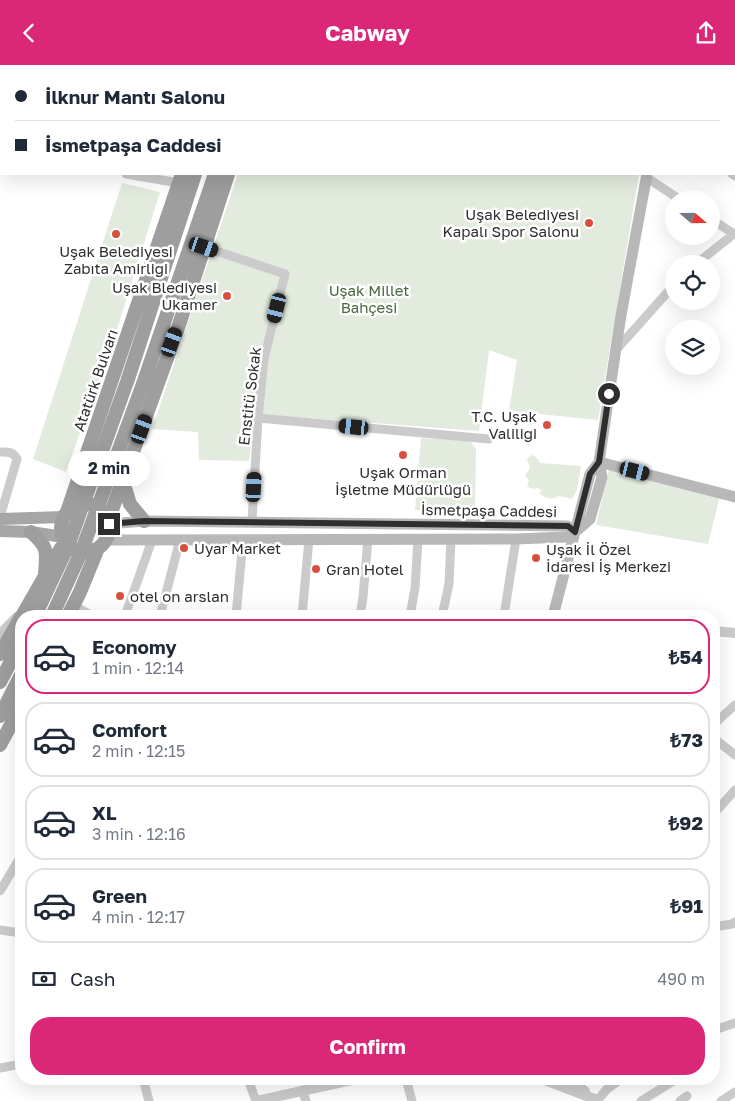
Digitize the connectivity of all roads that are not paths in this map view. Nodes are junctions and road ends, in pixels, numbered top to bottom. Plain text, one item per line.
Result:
1 (140, 175) edge
2 (195, 175) edge
3 (215, 175) edge
4 (228, 175) edge
5 (646, 175) edge
6 (181, 178) edge
7 (667, 190) edge
8 (720, 224) edge
9 (734, 233) edge
10 (204, 247) junction
11 (707, 255) edge
12 (665, 295) edge
13 (621, 315) junction
14 (640, 321) junction
15 (616, 350) junction
16 (258, 417) junction
17 (490, 439) dead end
18 (0, 452) edge
19 (599, 462) junction
20 (123, 481) junction
21 (735, 497) edge
22 (66, 514) junction
23 (0, 518) edge
24 (144, 521) junction
25 (109, 522) junction
26 (252, 522) junction
27 (0, 531) edge
28 (31, 531) junction
29 (575, 532) junction
30 (64, 539) junction
31 (243, 539) junction
32 (309, 539) junction
33 (368, 539) junction
34 (418, 539) junction
35 (451, 539) junction
36 (516, 539) junction
37 (152, 540) junction
38 (180, 540) junction
39 (102, 544) junction
40 (45, 576) junction
41 (80, 592) junction
42 (28, 610) edge
43 (28, 610) edge
44 (55, 610) edge
45 (71, 610) edge
46 (127, 610) edge
47 (162, 610) edge
48 (237, 610) edge
49 (303, 610) edge
50 (361, 610) edge
51 (411, 610) edge
52 (443, 610) edge
53 (505, 610) edge
54 (555, 610) edge
55 (15, 622) edge
56 (15, 631) edge
57 (720, 632) edge
58 (735, 633) edge
59 (0, 634) edge
60 (15, 653) edge
61 (0, 654) edge
62 (0, 682) edge
63 (15, 686) edge
64 (735, 705) edge
65 (0, 715) edge
66 (15, 717) edge
67 (720, 719) edge
68 (0, 745) edge
69 (720, 746) edge
70 (735, 755) edge
71 (735, 791) edge
72 (720, 807) edge
73 (15, 868) edge
74 (0, 891) edge
75 (734, 924) edge
76 (720, 926) edge
77 (0, 930) edge
78 (15, 932) edge
79 (735, 1023) edge
80 (720, 1028) edge
81 (15, 1065) edge
82 (0, 1068) edge
83 (145, 1085) edge
84 (250, 1085) edge
85 (317, 1085) edge
86 (408, 1085) edge
87 (557, 1085) edge
88 (576, 1085) edge
89 (613, 1085) edge
90 (667, 1085) edge
91 (302, 1091) junction
92 (735, 1092) edge
93 (149, 1101) edge
94 (257, 1101) edge
95 (306, 1101) edge
96 (412, 1101) edge
97 (598, 1101) edge
98 (641, 1101) edge
99 (721, 1101) edge

1 - 6 street
2 - 42 highway, Atatürk Bulvarı, bridge
3 - 44 highway, bridge
4 - 10 highway
5 - 7 street
5 - 13 main road
6 - 22 highway, Atatürk Bulvarı
8 - 9 street
9 - 11 street
10 - 16 street, Enstitü Sokak
10 - 20 highway
12 - 14 street
13 - 14 street
13 - 15 main road
14 - 15 street
15 - 19 main road
16 - 17 street
16 - 26 street, Enstitü Sokak
18 - 23 street
19 - 21 main road
19 - 29 main road
20 - 24 highway
20 - 25 highway
22 - 23 main road
22 - 25 highway
22 - 30 highway
24 - 25 main road, İsmetpaşa Caddesi
24 - 26 main road, İsmetpaşa Caddesi
25 - 39 highway
26 - 29 main road, İsmetpaşa Caddesi
27 - 28 main road
28 - 30 main road
28 - 40 highway
29 - 36 main road, İsmetpaşa Caddesi
29 - 54 main road
30 - 39 highway
30 - 40 highway
31 - 32 main road, İsmetpaşa Caddesi
31 - 38 main road, İsmetpaşa Caddesi
31 - 48 street
32 - 33 main road, İsmetpaşa Caddesi
32 - 49 street
33 - 34 main road, İsmetpaşa Caddesi
33 - 50 street
34 - 35 main road, İsmetpaşa Caddesi
34 - 51 street
35 - 36 main road, İsmetpaşa Caddesi
35 - 52 street
36 - 53 street
37 - 38 main road, İsmetpaşa Caddesi
37 - 39 main road, İsmetpaşa Caddesi
37 - 46 street
38 - 47 street
39 - 41 highway
40 - 41 highway
40 - 43 highway
41 - 45 highway
55 - 59 street
56 - 61 highway
57 - 58 street
60 - 62 highway
63 - 65 highway
64 - 67 street
66 - 68 highway
69 - 70 street
71 - 72 street
73 - 74 street
75 - 76 street
77 - 78 street
79 - 80 street
81 - 82 street
83 - 93 street
84 - 94 street
85 - 91 street
86 - 96 street
87 - 97 street
88 - 97 street
89 - 97 street
90 - 98 street
91 - 94 street
91 - 95 street
92 - 99 street

